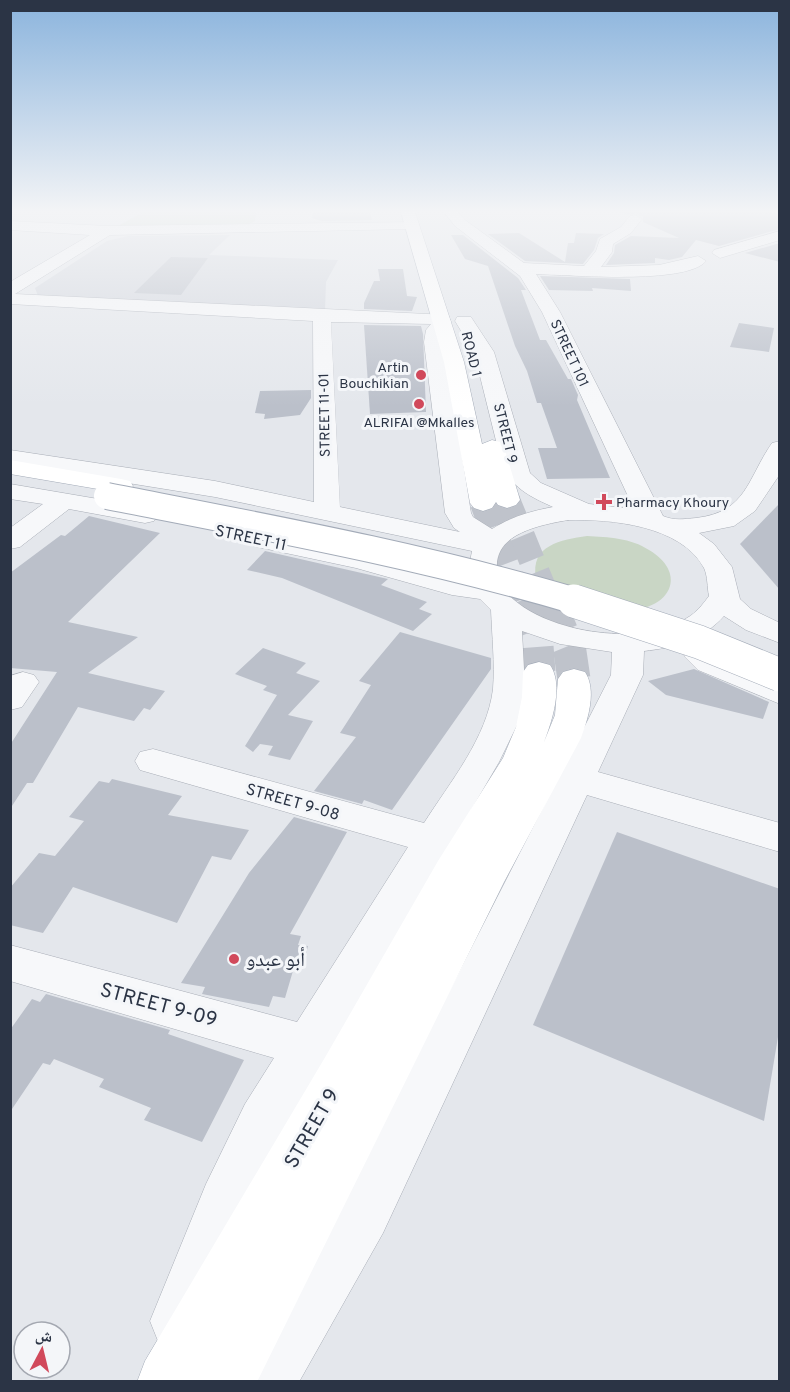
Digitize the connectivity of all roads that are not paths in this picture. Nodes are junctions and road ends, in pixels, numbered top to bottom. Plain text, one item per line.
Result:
1 (30, 277) edge
2 (435, 277) edge
3 (529, 277) edge
4 (10, 291) edge
5 (10, 299) edge
6 (322, 316) junction
7 (452, 318) junction
8 (780, 448) edge
9 (10, 457) edge
10 (10, 467) edge
11 (10, 481) edge
12 (780, 485) edge
13 (10, 491) edge
14 (114, 491) junction
15 (507, 500) tunnel mouth
16 (65, 501) junction
17 (483, 503) tunnel mouth
18 (585, 512) junction
19 (327, 514) junction
20 (661, 526) junction
21 (10, 541) edge
22 (491, 543) junction
23 (702, 549) junction
24 (724, 597) junction
25 (498, 600) junction
26 (780, 634) edge
27 (671, 636) junction
28 (627, 643) junction
29 (780, 655) edge
30 (780, 675) edge
31 (780, 693) edge
32 (153, 761) dead end
33 (576, 779) junction
34 (780, 838) edge
35 (443, 856) junction
36 (14, 971) edge
37 (307, 1046) junction
38 (156, 1382) edge
39 (166, 1382) edge
40 (225, 1382) edge
41 (266, 1382) edge

1 - 4 street
2 - 7 main road, STREET 9
3 - 20 street, STREET 101
5 - 6 street
6 - 7 street
6 - 19 street, STREET 11-01
7 - 15 main road, ROAD 1
7 - 17 main road, STREET 9
7 - 18 street, STREET 9
7 - 22 street
8 - 20 street
9 - 19 street
10 - 14 main road
11 - 14 main road
12 - 23 street
13 - 16 street, STREET 11
14 - 29 main road
14 - 30 main road, bridge
16 - 21 street
16 - 25 street, STREET 11
18 - 20 street
18 - 22 street
19 - 22 street
20 - 23 street
22 - 25 street
23 - 24 street
24 - 26 street
24 - 27 street, STREET 11
25 - 28 street, STREET 11
25 - 35 street
27 - 28 street, STREET 11
27 - 31 street
28 - 33 street
32 - 35 street, STREET 9-08
33 - 34 street
33 - 41 street
35 - 37 street
35 - 39 main road, STREET 9
35 - 40 main road, STREET 9
36 - 37 street, STREET 9-09
37 - 38 street

